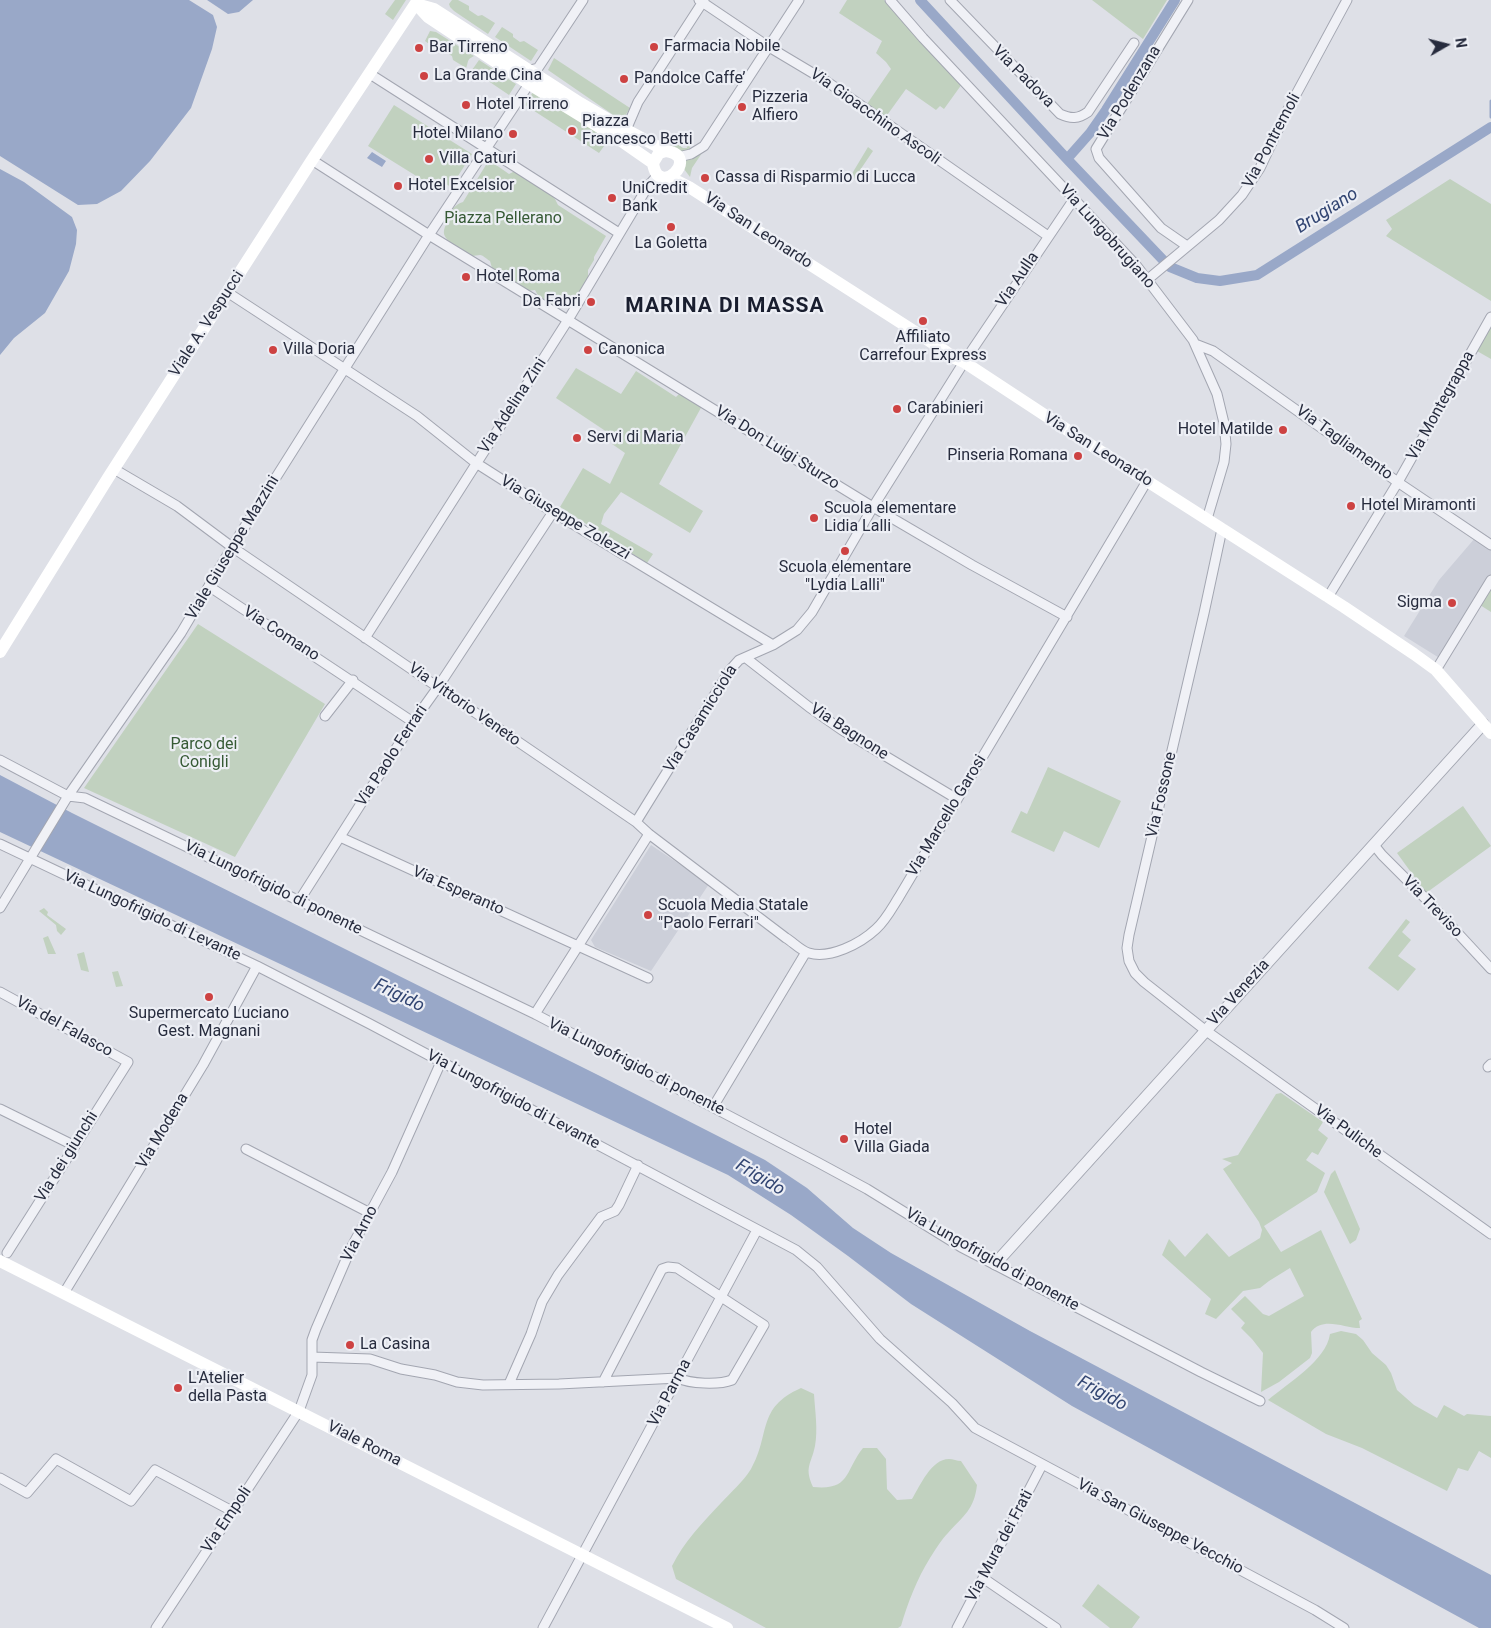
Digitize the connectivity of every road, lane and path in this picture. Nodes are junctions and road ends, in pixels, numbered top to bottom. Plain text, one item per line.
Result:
1 (583, 0) edge
2 (799, 0) edge
3 (890, 0) edge
4 (950, 0) edge
5 (1188, 0) edge
6 (1347, 0) edge
7 (702, 1) edge
8 (417, 2) edge
9 (1134, 43) dead end
10 (768, 47) junction
11 (530, 70) junction
12 (370, 74) junction
13 (529, 84) junction
14 (626, 130) junction
15 (487, 149) junction
16 (666, 150) junction
17 (678, 157) junction
18 (312, 160) junction
19 (664, 172) junction
20 (1074, 199) junction
21 (619, 233) junction
22 (429, 235) junction
23 (1048, 236) junction
24 (1187, 246) junction
25 (1147, 280) junction
26 (227, 292) junction
27 (1491, 317) edge
28 (568, 320) junction
29 (1195, 344) junction
30 (964, 362) junction
31 (342, 367) junction
32 (476, 463) junction
33 (114, 469) junction
34 (1147, 481) junction
35 (1398, 482) junction
36 (873, 507) junction
37 (553, 512) junction
38 (1207, 519) junction
39 (1222, 529) junction
40 (1491, 545) edge
41 (232, 547) junction
42 (1491, 580) edge
43 (210, 587) junction
44 (1328, 597) junction
45 (1067, 617) junction
46 (365, 638) junction
47 (773, 645) junction
48 (0, 652) edge
49 (746, 658) junction
50 (1436, 670) junction
51 (353, 680) junction
52 (438, 687) junction
53 (325, 716) dead end
54 (413, 722) junction
55 (1487, 728) edge
56 (0, 760) edge
57 (957, 799) junction
58 (66, 800) junction
59 (636, 822) junction
60 (649, 834) junction
61 (340, 837) junction
62 (0, 844) edge
63 (1374, 845) junction
64 (34, 854) junction
65 (299, 900) junction
66 (0, 908) edge
67 (577, 945) junction
68 (806, 952) junction
69 (257, 966) junction
70 (1491, 969) edge
71 (648, 978) dead end
72 (0, 992) edge
73 (535, 1014) junction
74 (1205, 1030) junction
75 (128, 1062) joint
76 (441, 1062) junction
77 (713, 1107) junction
78 (0, 1109) edge
79 (75, 1146) junction
80 (246, 1149) dead end
81 (638, 1165) junction
82 (370, 1213) junction
83 (757, 1230) junction
84 (1491, 1234) edge
85 (4, 1257) edge
86 (994, 1264) junction
87 (64, 1293) junction
88 (721, 1297) junction
89 (312, 1357) junction
90 (678, 1378) junction
91 (602, 1382) junction
92 (509, 1384) junction
93 (1260, 1401) dead end
94 (299, 1412) junction
95 (975, 1428) joint
96 (1042, 1465) junction
97 (0, 1478) edge
98 (232, 1511) junction
99 (583, 1555) junction
100 (983, 1578) junction
101 (156, 1628) edge
102 (543, 1628) edge
103 (727, 1628) edge
104 (957, 1628) edge
105 (1056, 1628) edge
106 (1344, 1628) edge

1 - 11 street
2 - 10 street
3 - 20 street, Via Lungobrugiano
4 - 9 street, Via Padova
5 - 24 street, Via Podenzana
6 - 24 street, Via Pontremoli
7 - 10 street, Via Gioacchino Ascoli
7 - 14 street
8 - 11 main road
8 - 12 main road, Viale A. Vespucci
8 - 13 main road
10 - 17 street
10 - 23 street, Via Gioacchino Ascoli
11 - 14 main road
12 - 15 street
12 - 18 main road, Viale A. Vespucci
13 - 15 street, Viale Giuseppe Mazzini
13 - 19 main road
14 - 16 main road
15 - 21 street
15 - 22 street, Viale Giuseppe Mazzini
16 - 17 main road
16 - 19 main road
17 - 19 main road
18 - 22 street
18 - 26 main road, Viale A. Vespucci
19 - 21 street, Via Adelina Zini
19 - 30 main road, Via San Leonardo
20 - 23 street, Via Aulla
20 - 25 street, Via Lungobrugiano
21 - 28 street, Via Adelina Zini
22 - 28 street
22 - 31 street, Viale Giuseppe Mazzini
23 - 30 street, Via Aulla
24 - 25 street, Via Pontremoli
25 - 29 street, Via Lungobrugiano
26 - 31 street, Via Giuseppe Zolezzi
26 - 33 main road, Viale A. Vespucci
27 - 35 street, Via Montegrappa
28 - 32 street, Via Adelina Zini
28 - 36 street, Via Don Luigi Sturzo
29 - 35 street, Via Tagliamento
29 - 38 street, Via Lungobrugiano
30 - 34 main road, Via San Leonardo
30 - 36 street, Via Casamicciola
31 - 32 street, Via Giuseppe Zolezzi
31 - 41 street, Viale Giuseppe Mazzini
32 - 37 street, Via Giuseppe Zolezzi
32 - 46 street, Via Adelina Zini
33 - 41 street, Via Vittorio Veneto
33 - 48 main road, Viale A. Vespucci
34 - 38 main road, Via San Leonardo
34 - 45 street, Via Marcello Garosi
35 - 40 street, Via Tagliamento
35 - 44 street, Via Montegrappa
36 - 45 street, Via Don Luigi Sturzo
36 - 47 street, Via Casamicciola
37 - 47 street, Via Giuseppe Zolezzi
37 - 52 street, Via Paolo Ferrari
38 - 39 main road, Via San Leonardo
39 - 44 main road, Via San Leonardo
39 - 74 street, Via Fossone
41 - 43 street, Viale Giuseppe Mazzini
41 - 46 street, Via Vittorio Veneto
42 - 50 street
43 - 51 street, Via Comano
43 - 58 street, Viale Giuseppe Mazzini
44 - 50 main road, Via San Leonardo
45 - 57 street, Via Marcello Garosi
46 - 52 street, Via Vittorio Veneto
47 - 49 street, Via Casamicciola
49 - 57 street, Via Bagnone
49 - 59 street, Via Casamicciola
50 - 55 main road, Via San Leonardo
51 - 53 street
51 - 54 street, Via Comano
52 - 54 street, Via Paolo Ferrari
52 - 59 street, Via Vittorio Veneto
54 - 61 street, Via Paolo Ferrari
55 - 63 street, Via Venezia
56 - 58 street, Via Lungofrigido di ponente
57 - 68 street, Via Marcello Garosi
58 - 64 street, Viale Giuseppe Mazzini
58 - 65 street, Via Lungofrigido di ponente
59 - 60 street, Via Vittorio Veneto
60 - 67 street
60 - 68 street, Via Vittorio Veneto
61 - 65 street, Via Paolo Ferrari
61 - 67 street, Via Esperanto
62 - 64 street, Via Lungofrigido di Levante
63 - 70 street, Via Treviso
63 - 74 street, Via Venezia
64 - 66 street, Viale Giuseppe Mazzini
64 - 69 street, Via Lungofrigido di Levante
65 - 73 street, Via Lungofrigido di ponente
67 - 71 street, Via Esperanto
67 - 73 street
68 - 77 street
69 - 76 street, Via Lungofrigido di Levante
69 - 87 street, Via Modena
72 - 75 street, Via del Falasco
73 - 77 street, Via Lungofrigido di ponente
74 - 84 street, Via Puliche
74 - 86 street, Via Venezia
75 - 79 street, Via dei giunchi
76 - 81 street, Via Lungofrigido di Levante
76 - 82 street, Via Arno
77 - 86 street, Via Lungofrigido di ponente
78 - 79 street
79 - 85 street, Via dei giunchi
80 - 82 street
81 - 83 street, Via Lungofrigido di Levante
81 - 92 street
82 - 89 street, Via Arno
83 - 88 street, Via Parma
83 - 95 street, Via Lungofrigido di Levante
85 - 87 main road, Viale Roma
86 - 93 street, Via Lungofrigido di ponente
87 - 94 main road, Viale Roma
88 - 90 street, Via Parma
88 - 90 street
88 - 91 street
89 - 92 street
89 - 94 street, Via Arno
90 - 91 street
90 - 99 street, Via Parma
91 - 92 street
94 - 98 street, Via Empoli
94 - 99 main road, Viale Roma
95 - 96 street, Via San Giuseppe Vecchio
96 - 100 street, Via Mura dei Frati
96 - 106 street, Via San Giuseppe Vecchio
97 - 98 street
98 - 101 street, Via Empoli
99 - 102 street, Via Parma
99 - 103 main road, Viale Roma
100 - 104 street, Via Mura dei Frati
100 - 105 street

